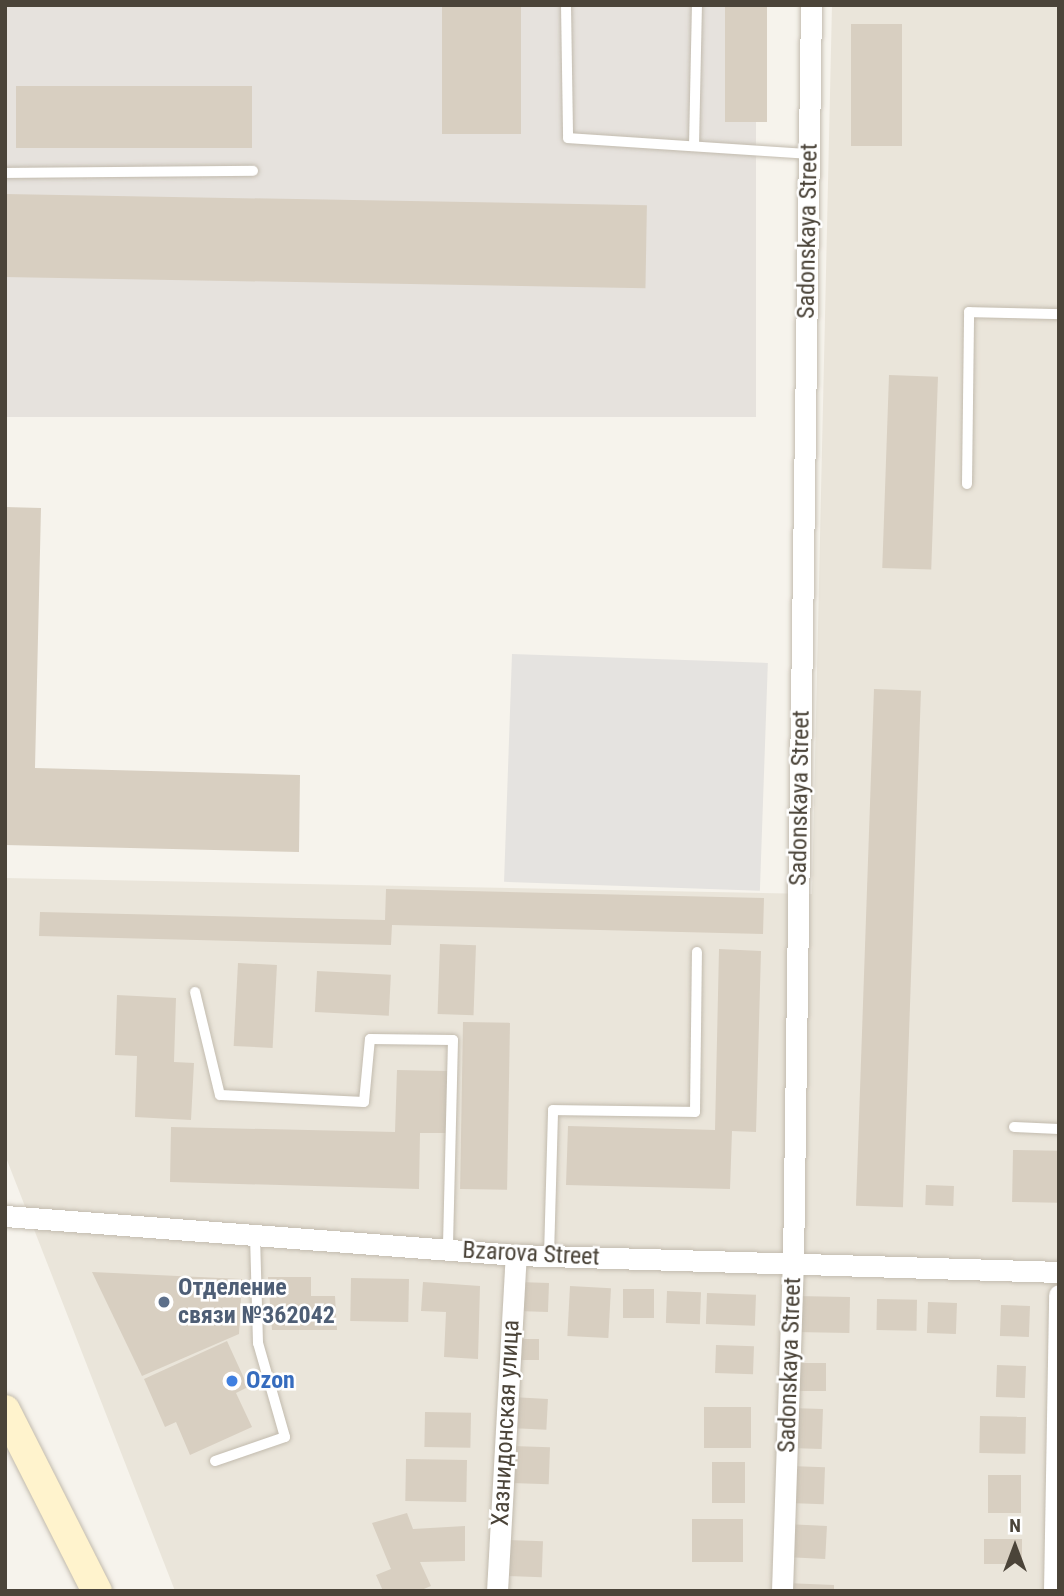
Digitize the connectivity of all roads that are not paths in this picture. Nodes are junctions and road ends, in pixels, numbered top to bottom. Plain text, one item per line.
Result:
1 (566, 5) edge
2 (697, 5) edge
3 (811, 5) edge
4 (694, 146) junction
5 (809, 153) junction
6 (253, 171) dead end
7 (5, 173) edge
8 (1059, 314) edge
9 (967, 484) dead end
10 (697, 952) dead end
11 (195, 992) dead end
12 (1014, 1127) dead end
13 (1059, 1129) edge
14 (5, 1216) edge
15 (255, 1235) junction
16 (448, 1250) junction
17 (516, 1255) junction
18 (550, 1255) junction
19 (793, 1263) junction
20 (1059, 1272) edge
21 (1059, 1295) edge
22 (5, 1410) edge
23 (215, 1461) dead end
24 (97, 1591) edge
25 (497, 1591) edge
26 (782, 1591) edge
27 (1054, 1591) edge

1 - 4 lane
2 - 4 lane
3 - 5 street, Sadonskaya Street
4 - 5 lane
5 - 19 street, Sadonskaya Street
6 - 7 lane
8 - 9 lane
10 - 18 lane
11 - 16 lane
12 - 13 lane
14 - 15 street, Bzarova Street
15 - 16 street, Bzarova Street
15 - 23 lane
16 - 17 street, Bzarova Street
17 - 18 street, Bzarova Street
17 - 25 street, Хазнидонская улица
18 - 19 street, Bzarova Street
19 - 20 street, Bzarova Street
19 - 26 street, Sadonskaya Street
21 - 27 street
22 - 24 main road

